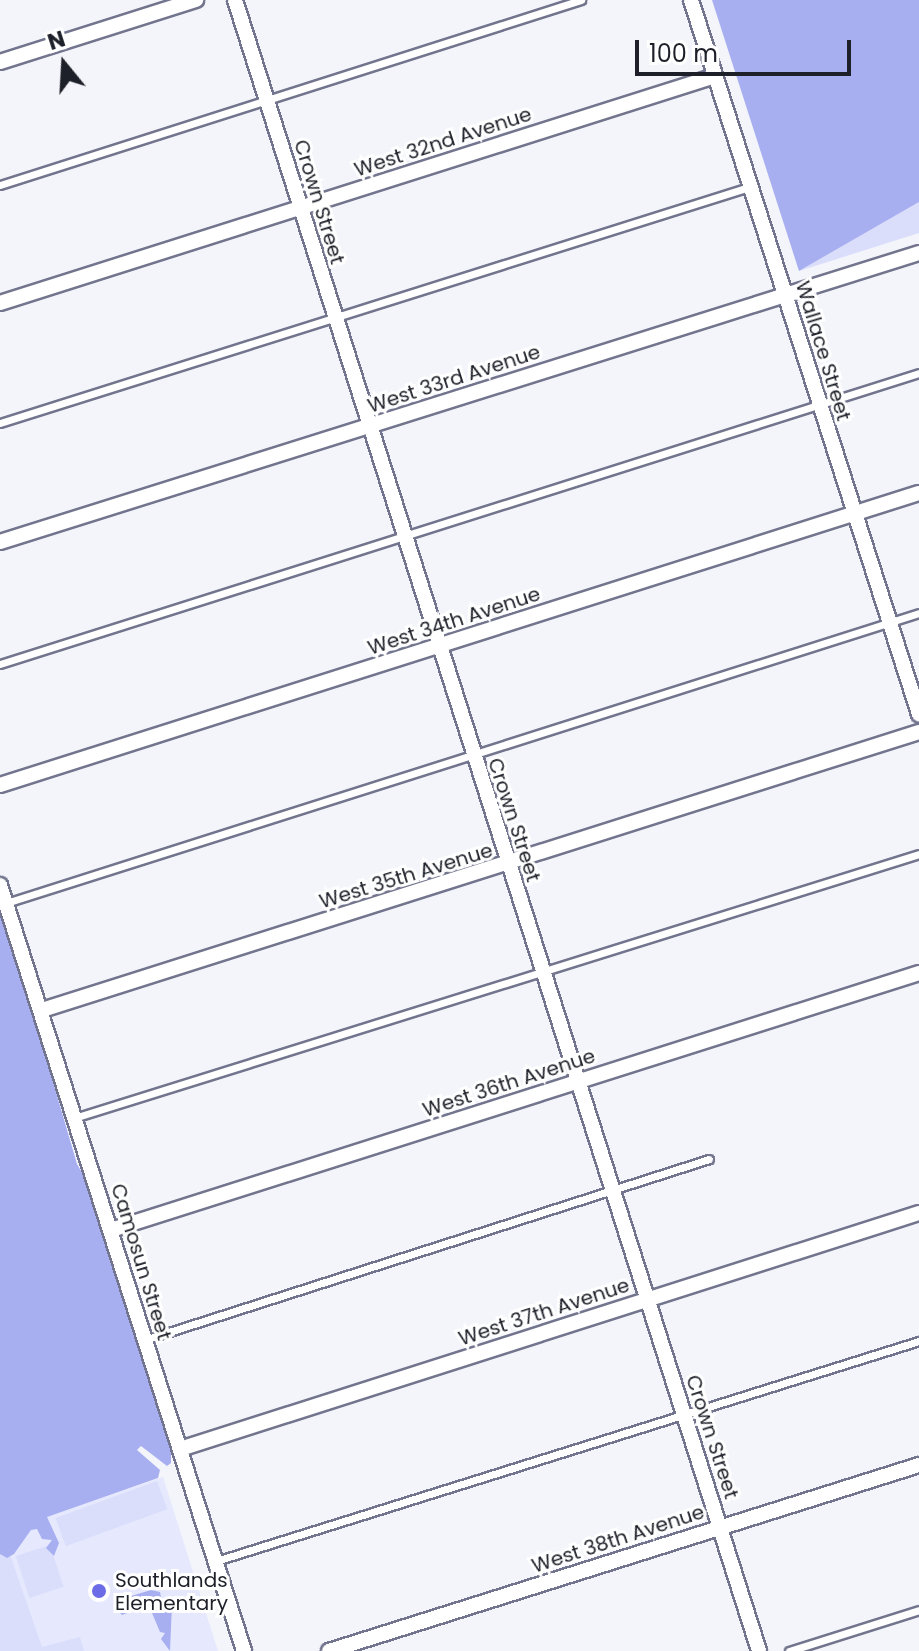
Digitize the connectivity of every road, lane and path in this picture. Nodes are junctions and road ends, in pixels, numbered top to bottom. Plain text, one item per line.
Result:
1 (196, 0) edge
2 (235, 0) edge
3 (581, 0) edge
4 (691, 0) edge
5 (0, 62) edge
6 (715, 76) junction
7 (265, 99) junction
8 (0, 185) edge
9 (749, 187) junction
10 (300, 208) junction
11 (919, 253) edge
12 (784, 295) junction
13 (0, 303) edge
14 (334, 318) junction
15 (919, 373) edge
16 (819, 405) junction
17 (0, 423) edge
18 (369, 426) junction
19 (919, 493) edge
20 (854, 513) junction
21 (405, 538) junction
22 (0, 542) edge
23 (919, 613) edge
24 (890, 622) junction
25 (438, 647) junction
26 (0, 664) edge
27 (919, 714) edge
28 (919, 732) edge
29 (473, 756) junction
30 (0, 785) edge
31 (919, 854) edge
32 (507, 865) junction
33 (0, 885) edge
34 (6, 903) junction
35 (542, 973) junction
36 (919, 973) edge
37 (42, 1010) junction
38 (577, 1082) junction
39 (74, 1118) junction
40 (709, 1159) dead end
41 (612, 1191) junction
42 (919, 1213) edge
43 (111, 1230) junction
44 (647, 1300) junction
45 (144, 1340) junction
46 (919, 1341) edge
47 (683, 1415) junction
48 (180, 1449) junction
49 (919, 1465) edge
50 (719, 1527) junction
51 (216, 1561) junction
52 (919, 1610) edge
53 (244, 1651) edge
54 (329, 1651) edge
55 (759, 1651) edge
56 (789, 1651) edge

1 - 5 street
2 - 7 street, Crown Street
3 - 7 lane
4 - 6 street, Wallace Street
6 - 9 street, Wallace Street
6 - 10 street, West 32nd Avenue
7 - 8 lane
7 - 10 street, Crown Street
9 - 12 street, Wallace Street
9 - 14 lane
10 - 13 street, West 32nd Avenue
10 - 14 street, Crown Street
11 - 12 street, West 33rd Avenue
12 - 16 street, Wallace Street
12 - 18 street, West 33rd Avenue
14 - 17 lane
14 - 18 street, Crown Street
15 - 16 lane
16 - 20 street, Wallace Street
16 - 21 lane
18 - 21 street, Crown Street
18 - 22 street, West 33rd Avenue
19 - 20 street, West 34th Avenue
20 - 24 street, Wallace Street
20 - 25 street, West 34th Avenue
21 - 25 street, Crown Street
21 - 26 lane
23 - 24 lane
24 - 27 street, Wallace Street
24 - 29 lane
25 - 29 street, Crown Street
25 - 30 street, West 34th Avenue
28 - 32 street, West 35th Avenue
29 - 32 street, Crown Street
29 - 34 lane
31 - 35 lane
32 - 35 street, Crown Street
32 - 37 street, West 35th Avenue
33 - 34 street, Camosun Street
34 - 37 street, Camosun Street
35 - 38 street, Crown Street
35 - 39 lane
36 - 38 street, West 36th Avenue
37 - 39 street, Camosun Street
38 - 41 street, Crown Street
38 - 43 street, West 36th Avenue
39 - 43 street, Camosun Street
40 - 41 lane
41 - 44 street, Crown Street
41 - 45 lane
42 - 44 street, West 37th Avenue
43 - 45 street, Camosun Street
44 - 47 street, Crown Street
44 - 48 street, West 37th Avenue
45 - 48 street, Camosun Street
46 - 47 lane
47 - 50 street, Crown Street
47 - 51 lane
48 - 51 street, Camosun Street
49 - 50 street, West 38th Avenue
50 - 54 street, West 38th Avenue
50 - 55 street, Crown Street
51 - 53 street, Camosun Street
52 - 56 lane

